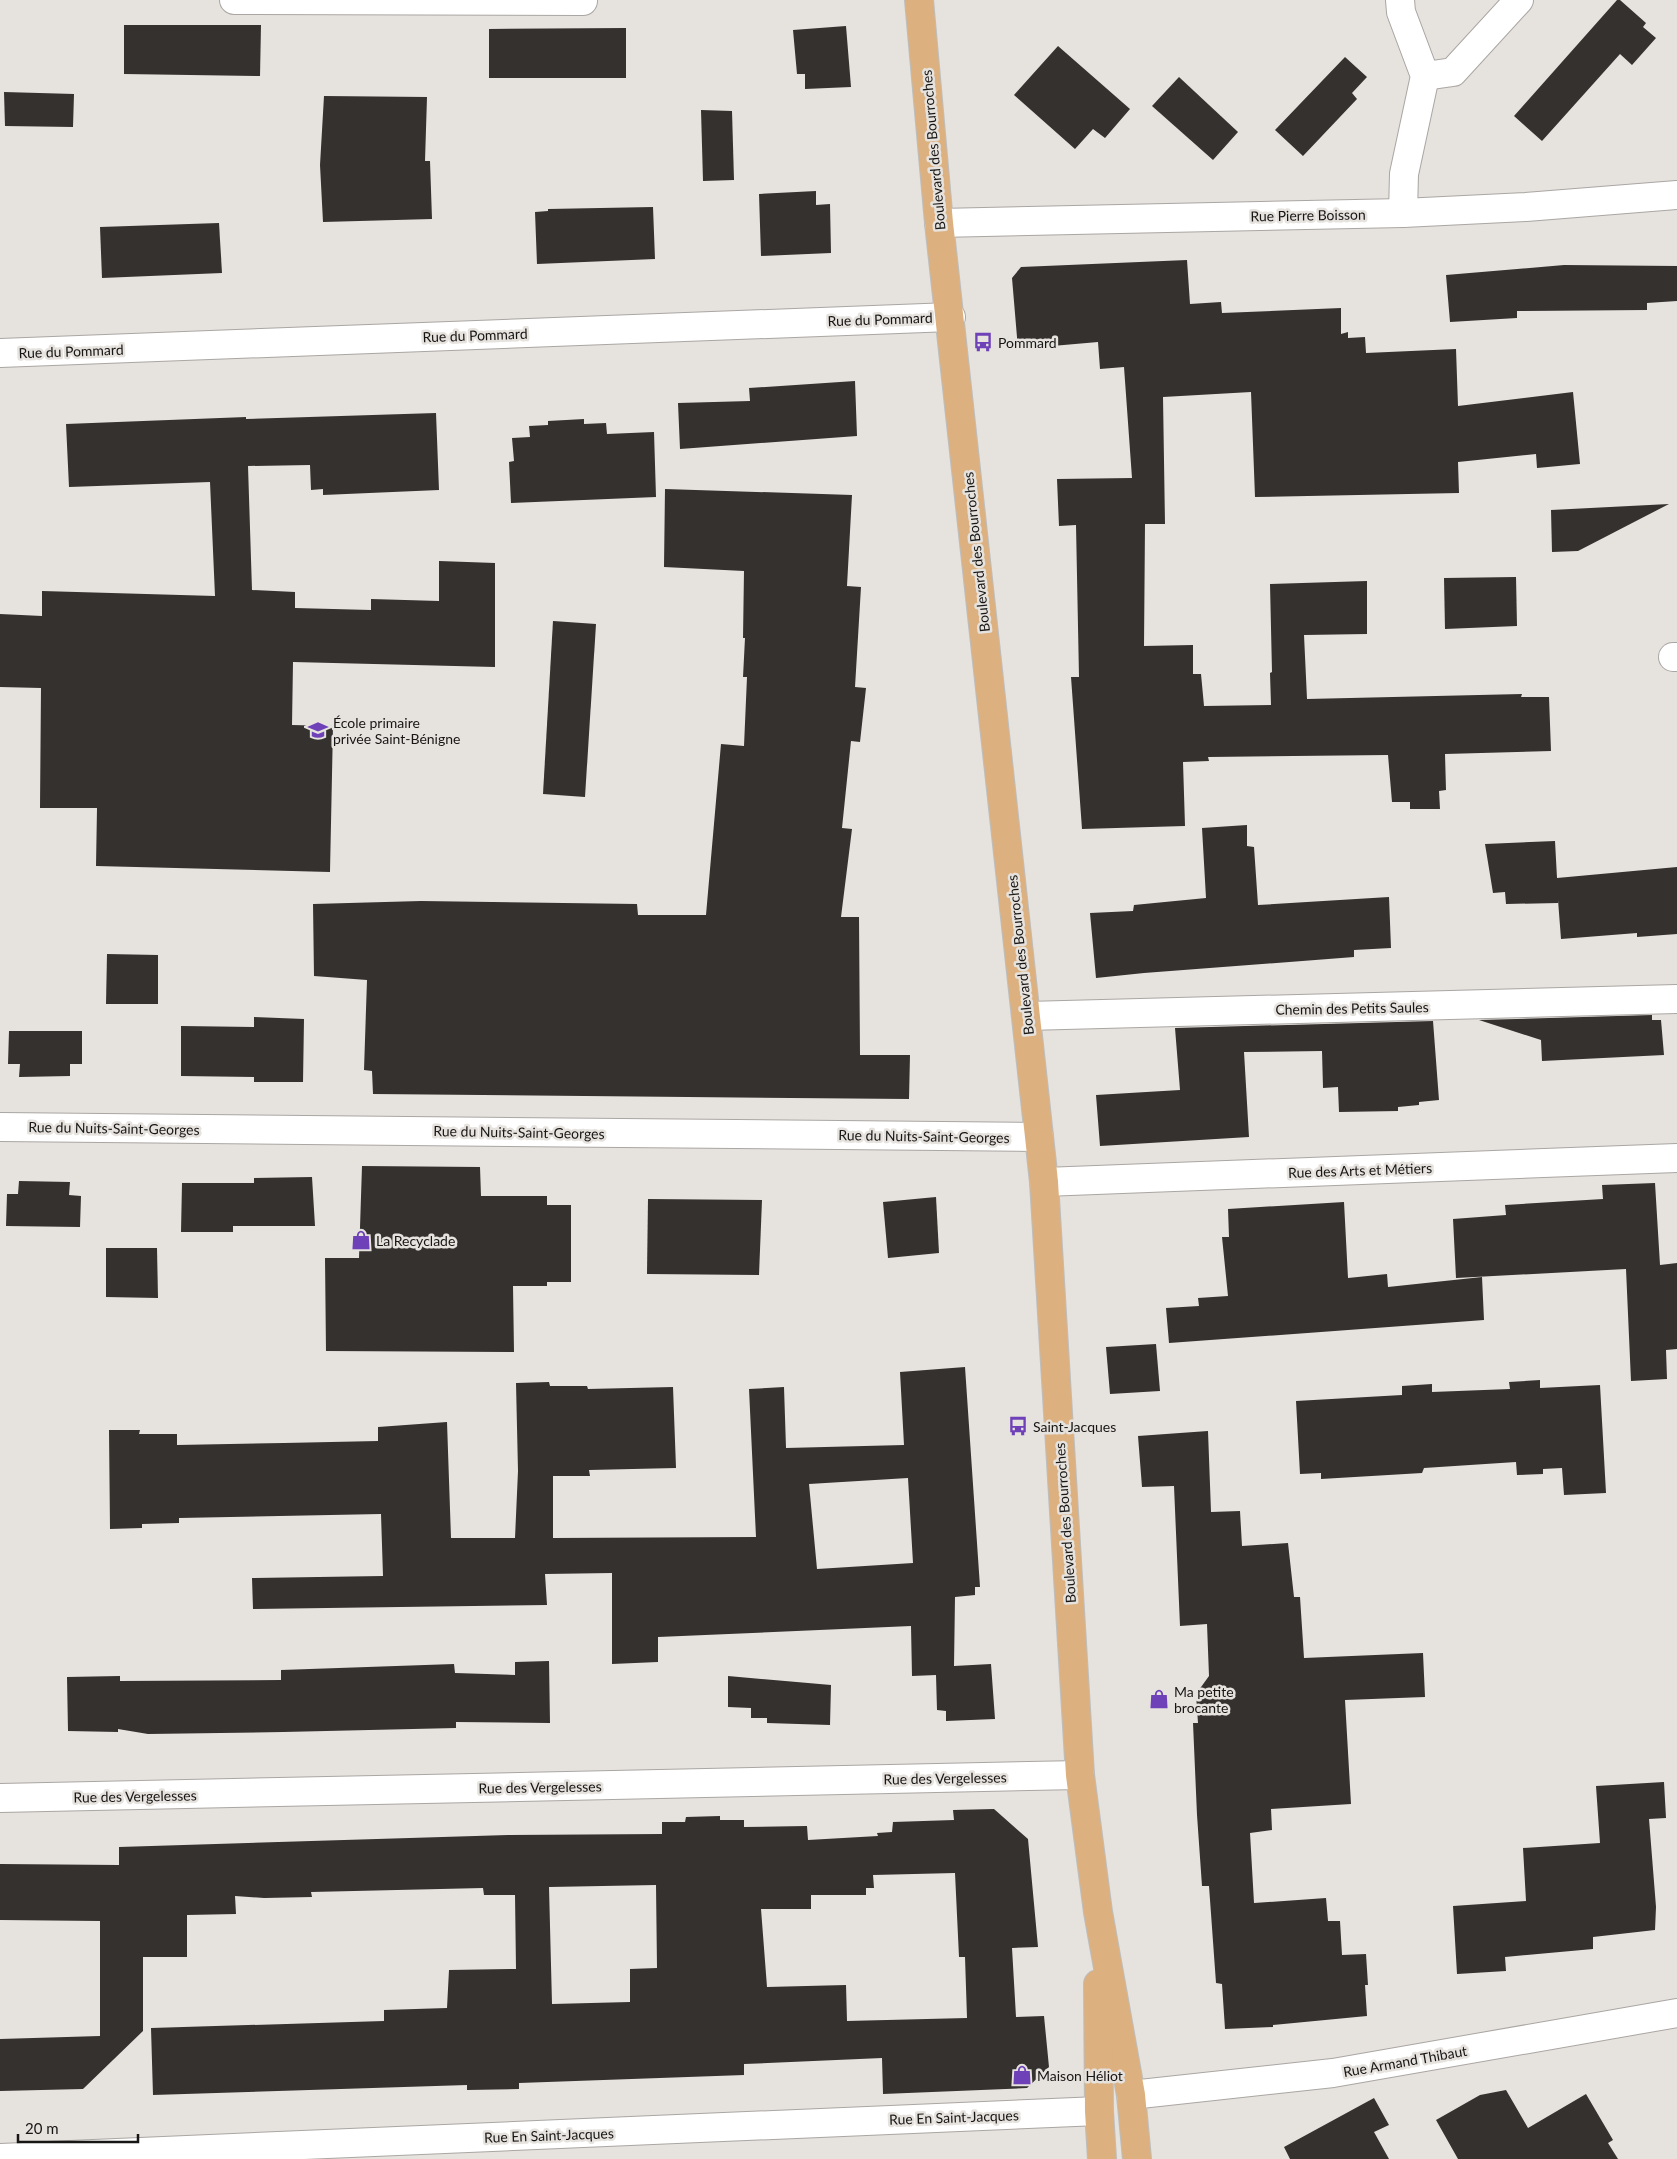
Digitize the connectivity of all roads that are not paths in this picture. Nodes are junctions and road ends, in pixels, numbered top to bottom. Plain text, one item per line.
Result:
1 (234, 0) edge
2 (919, 0) edge
3 (1400, 0) edge
4 (1519, 0) edge
5 (582, 1) edge
6 (1425, 76) junction
7 (1677, 195) edge
8 (1403, 212) junction
9 (939, 224) junction
10 (951, 317) junction
11 (0, 353) edge
12 (1677, 999) edge
13 (1027, 1016) junction
14 (0, 1127) edge
15 (1039, 1137) junction
16 (1677, 1158) edge
17 (1044, 1182) junction
18 (1080, 1775) junction
19 (0, 1798) edge
20 (1098, 1912) junction
21 (1677, 2012) edge
22 (1131, 2095) junction
23 (1099, 2111) junction
24 (0, 2158) edge
25 (1102, 2159) edge
26 (1138, 2159) edge

1 - 5 street
2 - 9 main road, Boulevard des Bourroches
3 - 6 street
4 - 6 street
6 - 8 street
7 - 8 street, Rue Pierre Boisson
8 - 9 street, Rue Pierre Boisson
9 - 10 main road, Boulevard des Bourroches
10 - 11 street, Rue du Pommard
10 - 13 main road, Boulevard des Bourroches
12 - 13 street, Chemin des Petits Saules
13 - 15 main road, Boulevard des Bourroches
14 - 15 street, Rue du Nuits-Saint-Georges
15 - 17 main road, Boulevard des Bourroches
16 - 17 street, Rue des Arts et Métiers
17 - 18 main road, Boulevard des Bourroches
18 - 19 street, Rue des Vergelesses
18 - 20 main road, Boulevard des Bourroches
20 - 22 main road, Boulevard des Bourroches
20 - 23 main road, Boulevard des Bourroches
21 - 22 street, Rue Armand Thibaut
22 - 26 main road, Boulevard des Bourroches
23 - 24 street, Rue En Saint-Jacques
23 - 25 main road, Boulevard des Bourroches

